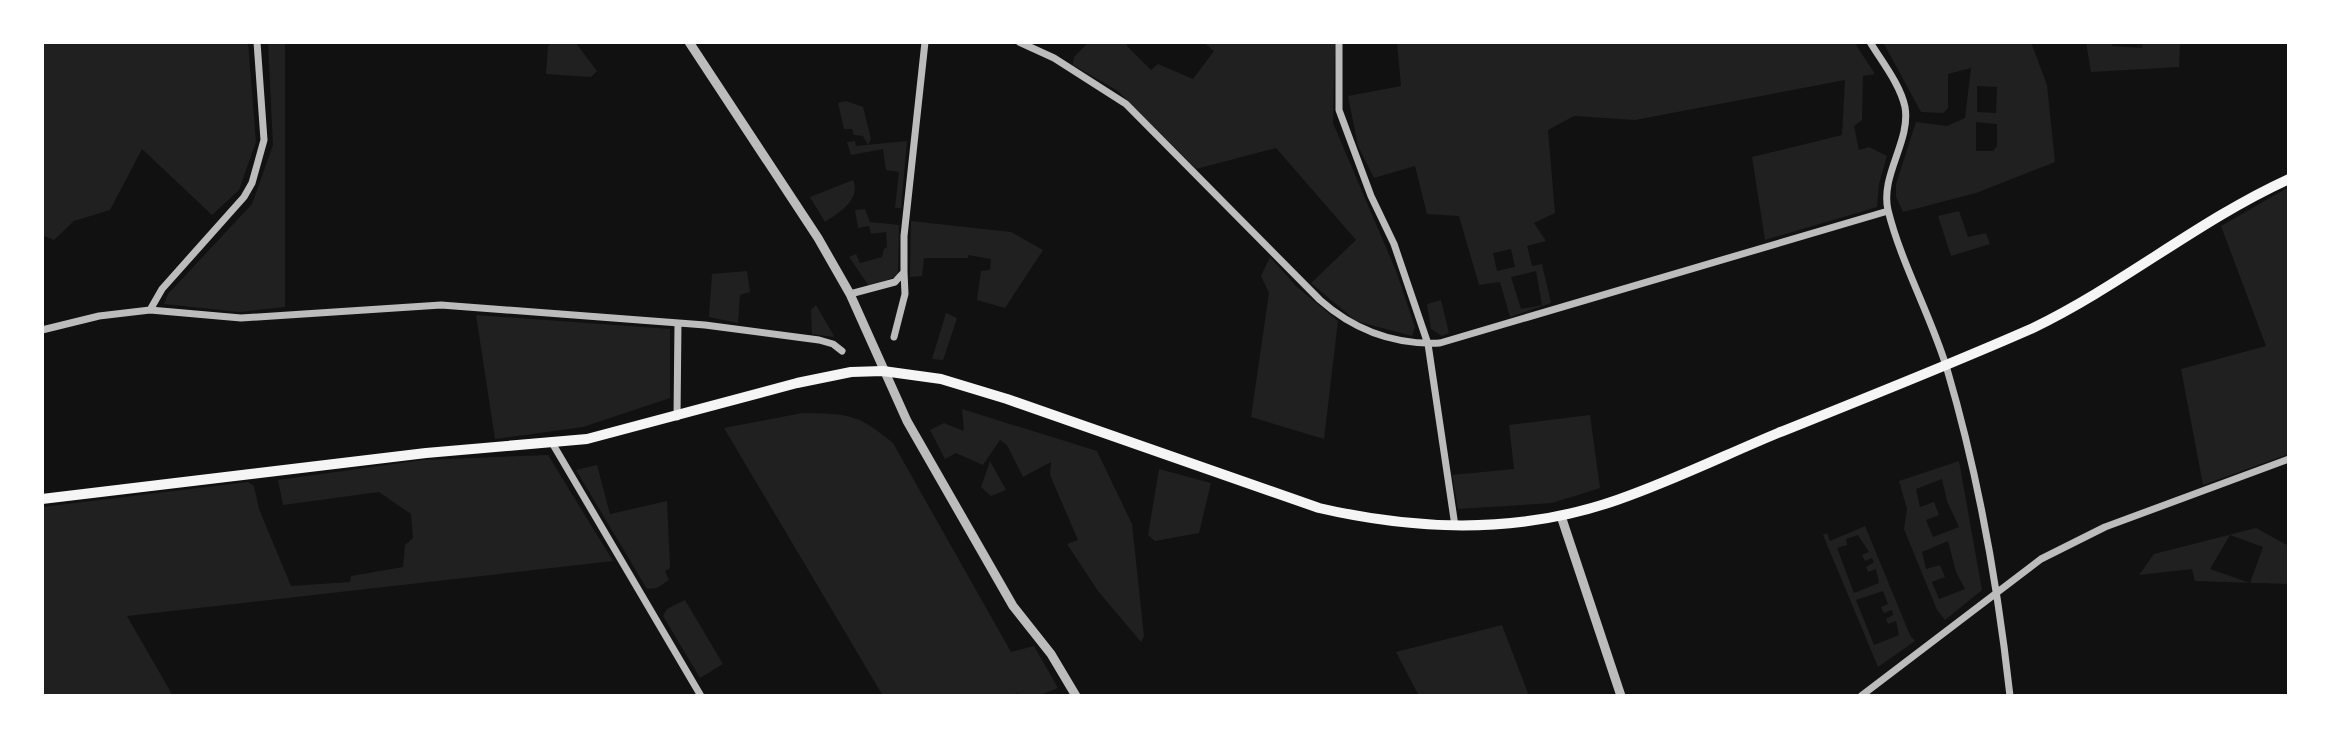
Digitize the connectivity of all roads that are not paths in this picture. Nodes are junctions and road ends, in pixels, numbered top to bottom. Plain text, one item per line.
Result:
1 (257, 42) edge
2 (689, 42) edge
3 (925, 42) edge
4 (1019, 42) edge
5 (1339, 42) edge
6 (1870, 42) edge
7 (2289, 178) edge
8 (1888, 211) junction
9 (904, 272) junction
10 (850, 294) junction
11 (150, 310) junction
12 (678, 323) junction
13 (42, 330) edge
14 (894, 337) dead end
15 (1428, 344) junction
16 (842, 351) dead end
17 (1946, 365) junction
18 (883, 371) junction
19 (677, 417) junction
20 (551, 440) junction
21 (2289, 459) edge
22 (42, 499) edge
23 (1561, 516) junction
24 (1455, 526) junction
25 (1996, 591) junction
26 (701, 696) edge
27 (1076, 696) edge
28 (1621, 696) edge
29 (1861, 696) edge
30 (2010, 696) edge

1 - 11 street
2 - 10 street
3 - 9 street
4 - 15 street
5 - 15 street
6 - 8 street
7 - 17 main road
8 - 15 street
8 - 17 street
9 - 10 street
9 - 14 street
10 - 18 street
11 - 12 street
11 - 13 street
12 - 16 street
12 - 19 street
15 - 24 street
17 - 23 main road
17 - 25 street
18 - 19 main road
18 - 24 main road
18 - 27 street
19 - 20 main road
20 - 22 main road
20 - 26 street
21 - 25 street
23 - 24 main road
23 - 28 street
25 - 29 street
25 - 30 street

